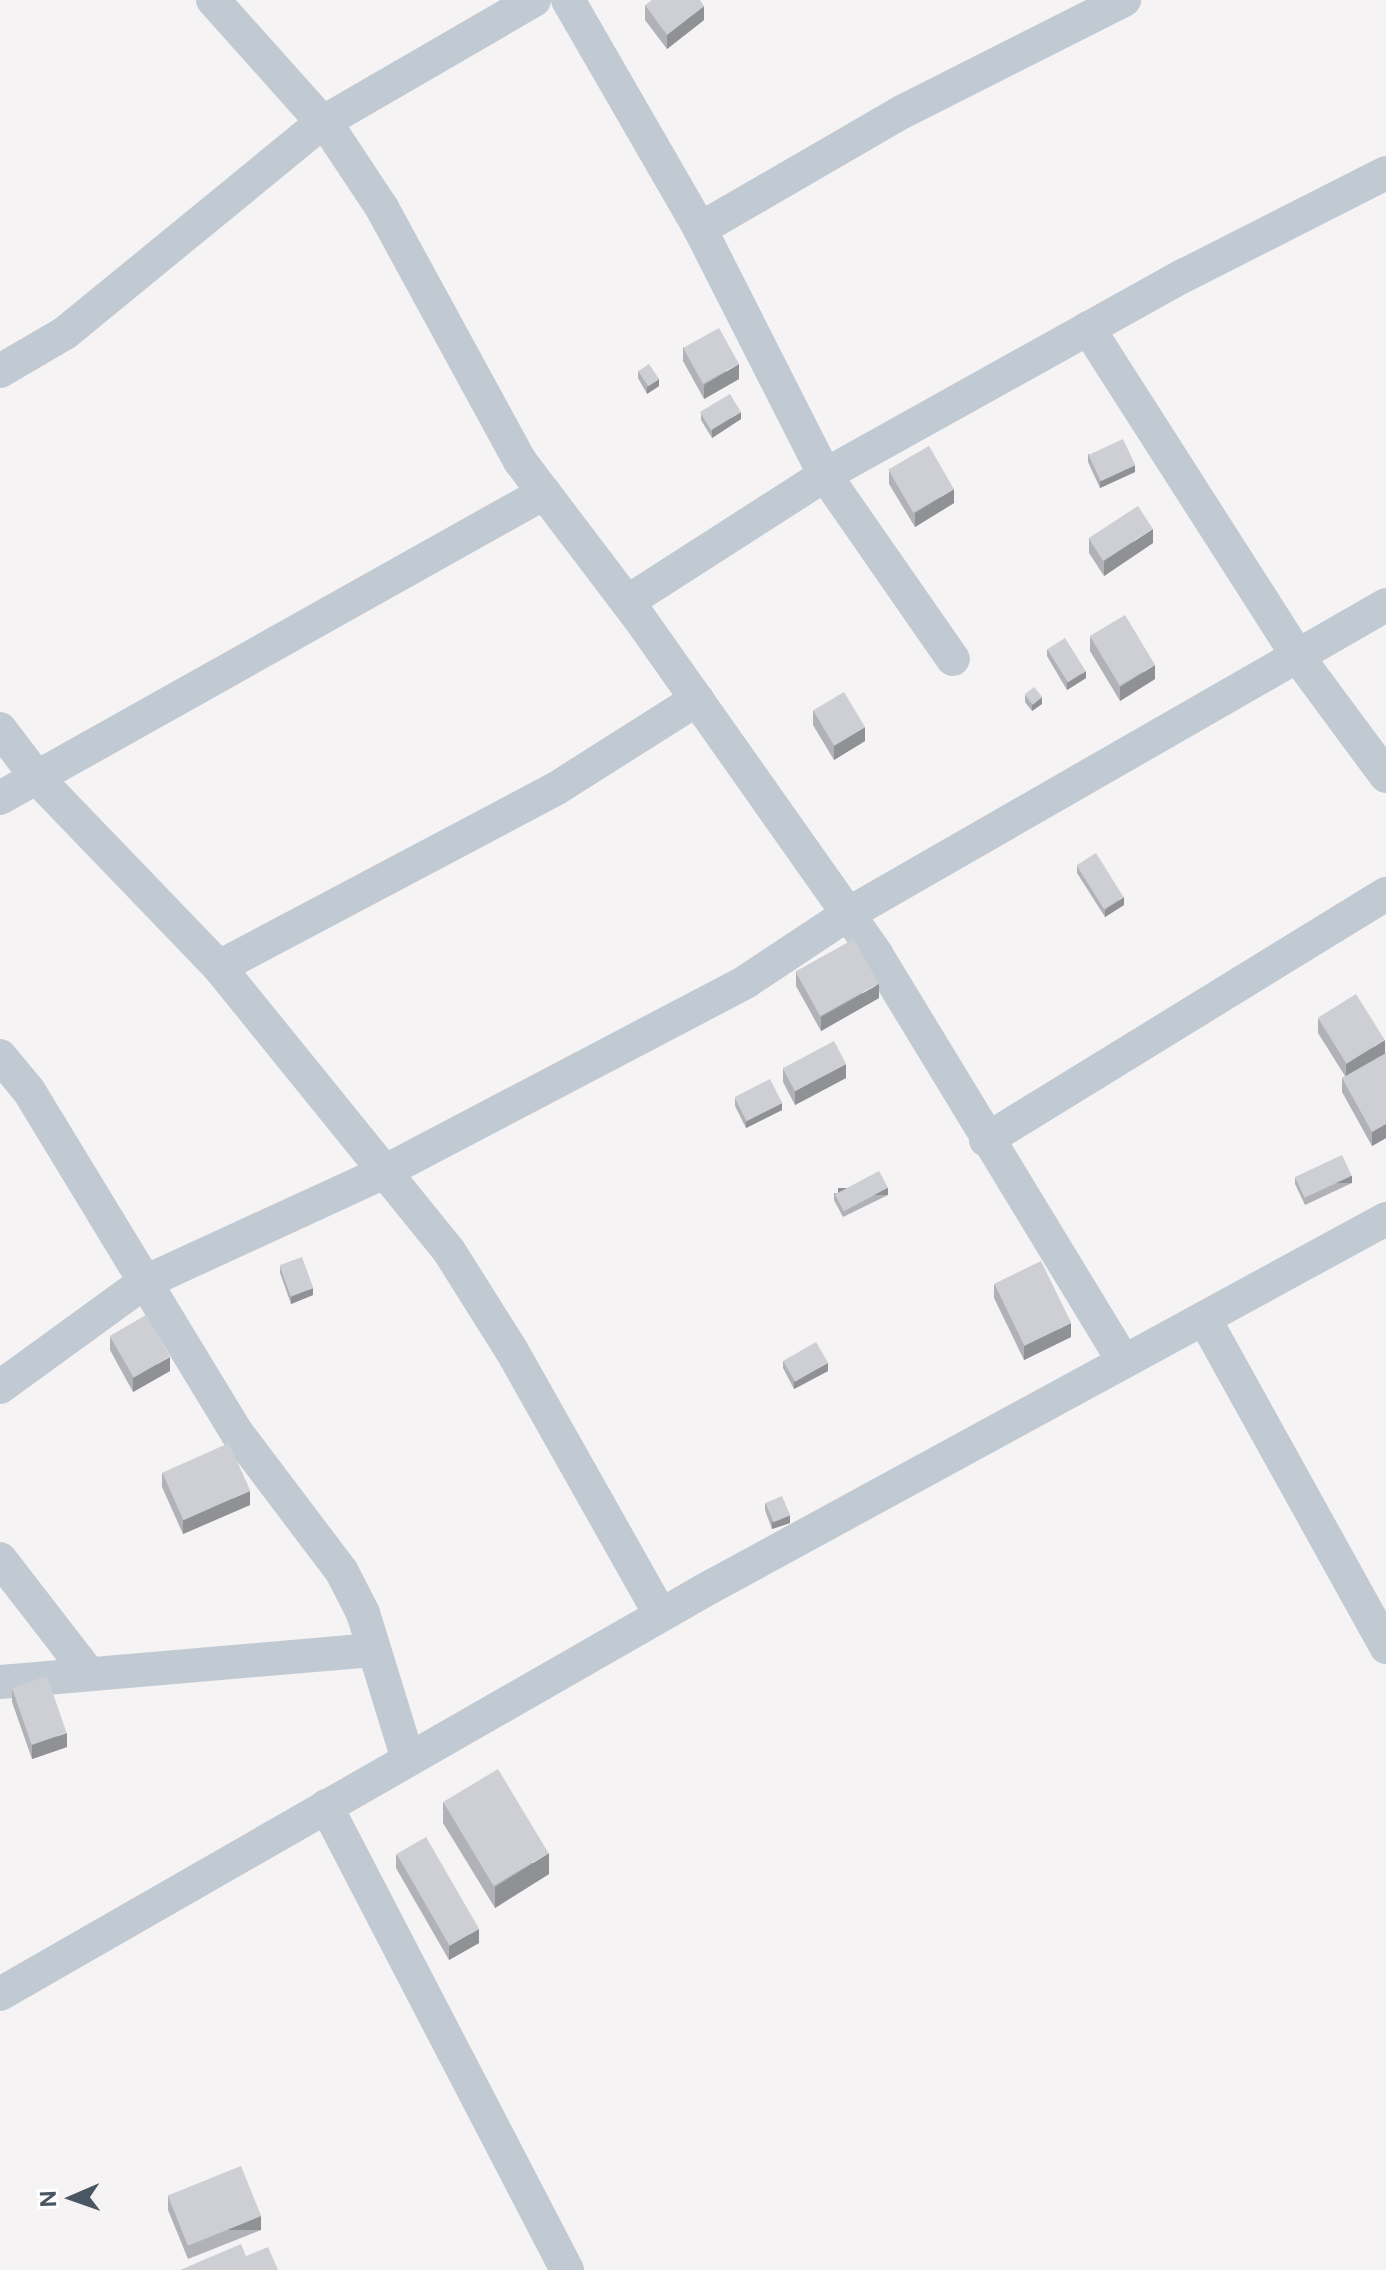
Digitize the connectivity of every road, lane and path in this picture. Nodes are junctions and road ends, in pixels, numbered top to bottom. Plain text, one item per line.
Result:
1 (213, 0) edge
2 (534, 0) edge
3 (568, 0) edge
4 (1124, 0) edge
5 (322, 123) junction
6 (1386, 173) edge
7 (700, 229) junction
8 (1088, 328) junction
9 (0, 371) edge
10 (825, 475) junction
11 (544, 493) junction
12 (627, 602) junction
13 (1386, 605) edge
14 (1298, 657) junction
15 (953, 659) dead end
16 (697, 699) junction
17 (0, 729) edge
18 (1386, 776) edge
19 (38, 779) junction
20 (0, 798) edge
21 (1386, 894) edge
22 (848, 914) junction
23 (219, 967) junction
24 (0, 1056) edge
25 (986, 1140) junction
26 (382, 1173) junction
27 (1386, 1219) edge
28 (143, 1283) junction
29 (1205, 1320) junction
30 (1124, 1362) junction
31 (0, 1387) edge
32 (0, 1559) edge
33 (661, 1615) junction
34 (1386, 1647) edge
35 (373, 1650) junction
36 (89, 1674) junction
37 (0, 1682) edge
38 (408, 1759) junction
39 (326, 1806) junction
40 (0, 1994) edge
41 (567, 2270) edge

1 - 5 street
2 - 5 street
3 - 7 street
4 - 7 street
5 - 9 street
5 - 11 street
6 - 8 street
7 - 10 street
8 - 10 street
8 - 14 street
10 - 12 street
10 - 15 street
11 - 12 street
11 - 19 street
12 - 16 street
13 - 14 street
14 - 18 street
14 - 22 street
16 - 22 street
16 - 23 street
17 - 19 street
19 - 20 street
19 - 23 street
21 - 25 street
22 - 25 street
22 - 26 street
23 - 26 street
24 - 28 street
25 - 30 street
26 - 28 street
26 - 33 street
27 - 29 street
28 - 31 street
28 - 35 street
29 - 30 street
29 - 34 street
30 - 33 street
32 - 36 street
33 - 38 street
35 - 36 street
35 - 38 street
36 - 37 street
38 - 39 street
39 - 40 street
39 - 41 street

